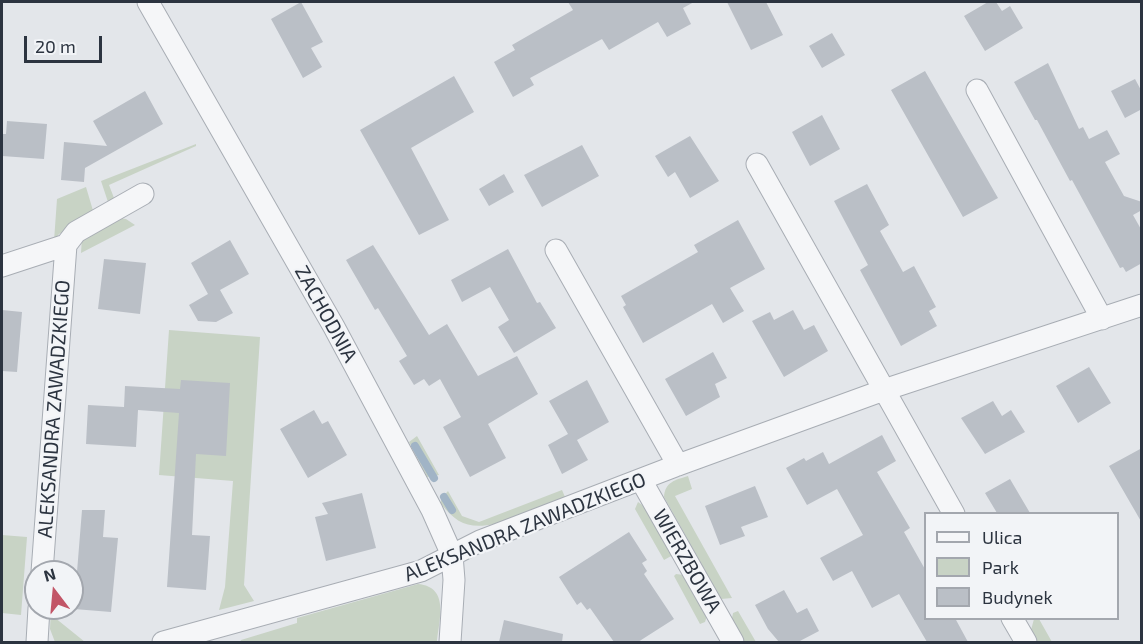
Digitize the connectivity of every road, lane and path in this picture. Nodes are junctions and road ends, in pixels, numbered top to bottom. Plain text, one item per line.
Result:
1 (148, 2) edge
2 (976, 90) dead end
3 (757, 164) dead end
4 (143, 194) dead end
5 (66, 245) junction
6 (556, 250) dead end
7 (2, 266) edge
8 (1142, 305) edge
9 (1102, 319) junction
10 (884, 390) junction
11 (678, 465) junction
12 (641, 480) junction
13 (953, 512) edge
14 (452, 555) junction
15 (43, 560) edge
16 (38, 620) edge
17 (1013, 620) edge
18 (37, 642) edge
19 (163, 642) edge
20 (450, 642) edge
21 (734, 642) edge
22 (1026, 642) edge

1 - 14 street, ZACHODNIA
2 - 9 street
3 - 10 street
4 - 5 street, ALEKSANDRA ZAWADZKIEGO
5 - 7 street, ALEKSANDRA ZAWADZKIEGO
5 - 15 street, ALEKSANDRA ZAWADZKIEGO
6 - 11 street
8 - 9 street, ALEKSANDRA ZAWADZKIEGO
9 - 10 street, ALEKSANDRA ZAWADZKIEGO
10 - 11 street, ALEKSANDRA ZAWADZKIEGO
10 - 13 street
11 - 12 street, ALEKSANDRA ZAWADZKIEGO
12 - 14 street, ALEKSANDRA ZAWADZKIEGO
12 - 21 street, WIERZBOWA
14 - 19 street, ALEKSANDRA ZAWADZKIEGO
14 - 20 street, ZACHODNIA
16 - 18 street
17 - 22 street

